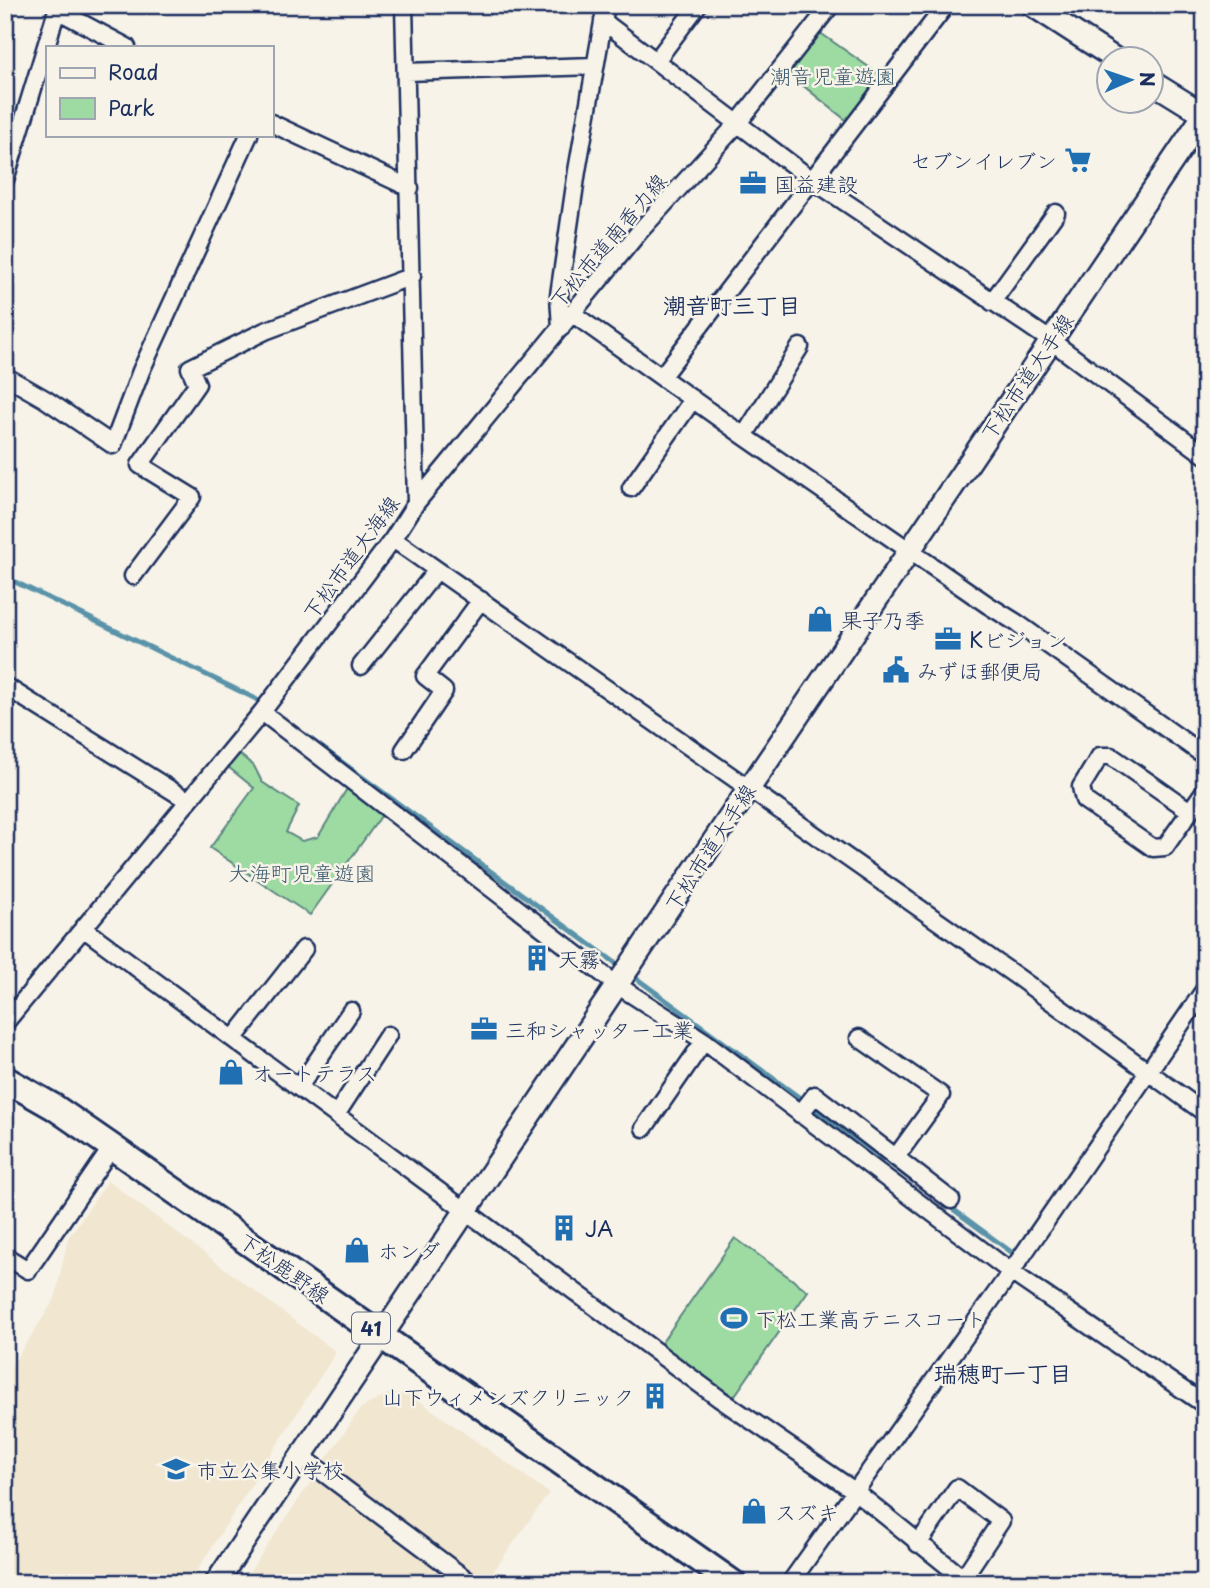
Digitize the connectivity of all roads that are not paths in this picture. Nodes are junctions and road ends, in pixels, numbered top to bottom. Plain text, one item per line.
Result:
1 (404, 5) edge
2 (698, 5) edge
3 (831, 5) edge
4 (946, 5) edge
5 (1032, 5) edge
6 (605, 13) edge
7 (125, 46) edge
8 (1095, 46) edge
9 (656, 61) junction
10 (596, 66) junction
11 (406, 72) junction
12 (1164, 89) edge
13 (1204, 114) edge
14 (737, 123) junction
15 (273, 124) edge
16 (249, 136) edge
17 (811, 178) junction
18 (5, 180) edge
19 (410, 188) junction
20 (1056, 213) dead end
21 (412, 276) junction
22 (992, 302) junction
23 (573, 314) junction
24 (561, 328) junction
25 (1050, 340) junction
26 (800, 347) dead end
27 (5, 376) edge
28 (662, 376) junction
29 (693, 399) junction
30 (744, 436) junction
31 (1205, 455) edge
32 (631, 488) dead end
33 (416, 503) junction
34 (393, 539) junction
35 (909, 550) junction
36 (437, 570) junction
37 (133, 576) dead end
38 (481, 600) junction
39 (361, 666) dead end
40 (5, 686) edge
41 (262, 712) junction
42 (404, 750) dead end
43 (1205, 756) edge
44 (748, 786) junction
45 (1205, 790) edge
46 (187, 800) junction
47 (1190, 811) junction
48 (83, 928) junction
49 (304, 949) dead end
50 (617, 985) junction
51 (1205, 989) edge
52 (351, 1011) dead end
53 (5, 1023) edge
54 (388, 1035) dead end
55 (234, 1038) junction
56 (859, 1038) dead end
57 (704, 1041) junction
58 (1149, 1071) junction
59 (5, 1079) edge
60 (299, 1087) junction
61 (1205, 1113) edge
62 (800, 1114) junction
63 (336, 1115) junction
64 (644, 1128) dead end
65 (113, 1147) junction
66 (896, 1157) junction
67 (951, 1200) dead end
68 (468, 1210) junction
69 (5, 1256) edge
70 (1011, 1272) junction
71 (382, 1335) junction
72 (1205, 1405) edge
73 (301, 1456) junction
74 (856, 1492) junction
75 (918, 1544) junction
76 (966, 1581) edge
77 (216, 1583) edge
78 (471, 1583) edge
79 (733, 1583) edge
80 (790, 1583) edge

1 - 11 street, 下松市道大海線
2 - 9 street
3 - 14 street, 下松市道南香力線
4 - 17 street
5 - 8 street
6 - 9 street
6 - 10 street
7 - 18 street
9 - 14 street
10 - 11 street
10 - 24 street
11 - 19 street, 下松市道大海線
12 - 13 street
13 - 25 street, 下松市道大手線
14 - 17 street
14 - 23 street, 下松市道南香力線
15 - 19 street
16 - 27 street
17 - 22 street
17 - 28 street
19 - 21 street, 下松市道大海線
20 - 22 street
21 - 33 street, 下松市道大海線
21 - 37 street
22 - 25 street
23 - 24 street, 下松市道南香力線
23 - 28 street
24 - 33 street, 下松市道南香力線
25 - 31 street
25 - 35 street, 下松市道大手線
26 - 30 street
28 - 29 street
29 - 30 street
29 - 32 street
30 - 35 street
33 - 34 street, 下松市道大海線
34 - 36 street
34 - 41 street, 下松市道大海線
35 - 43 street
35 - 44 street, 下松市道大手線
36 - 38 street
36 - 39 street
38 - 42 street
38 - 44 street
40 - 46 street
41 - 46 street, 下松市道大海線
41 - 50 street
44 - 50 street, 下松市道大手線
44 - 58 street
45 - 47 street
46 - 48 street, 下松市道大海線
47 - 47 street
48 - 53 street, 下松市道大海線
48 - 55 street
49 - 55 street
50 - 57 street
50 - 68 street, 下松市道大手線
51 - 58 street
52 - 60 street
54 - 63 street
55 - 60 street
56 - 66 street
57 - 62 street
57 - 64 street
58 - 61 street
58 - 70 street
59 - 65 main road, 下松鹿野線 / 41
60 - 63 street
62 - 66 street
62 - 70 street
63 - 68 street
65 - 69 street
65 - 71 main road, 下松鹿野線 / 41
66 - 67 street
68 - 71 street, 下松市道大手線
68 - 74 street
70 - 72 street
70 - 74 street
71 - 73 street, 下松市道大手線
71 - 79 main road, 下松鹿野線 / 41
73 - 77 street, 下松市道大手線
73 - 78 street
74 - 75 street
74 - 80 street
75 - 76 street
75 - 76 street

